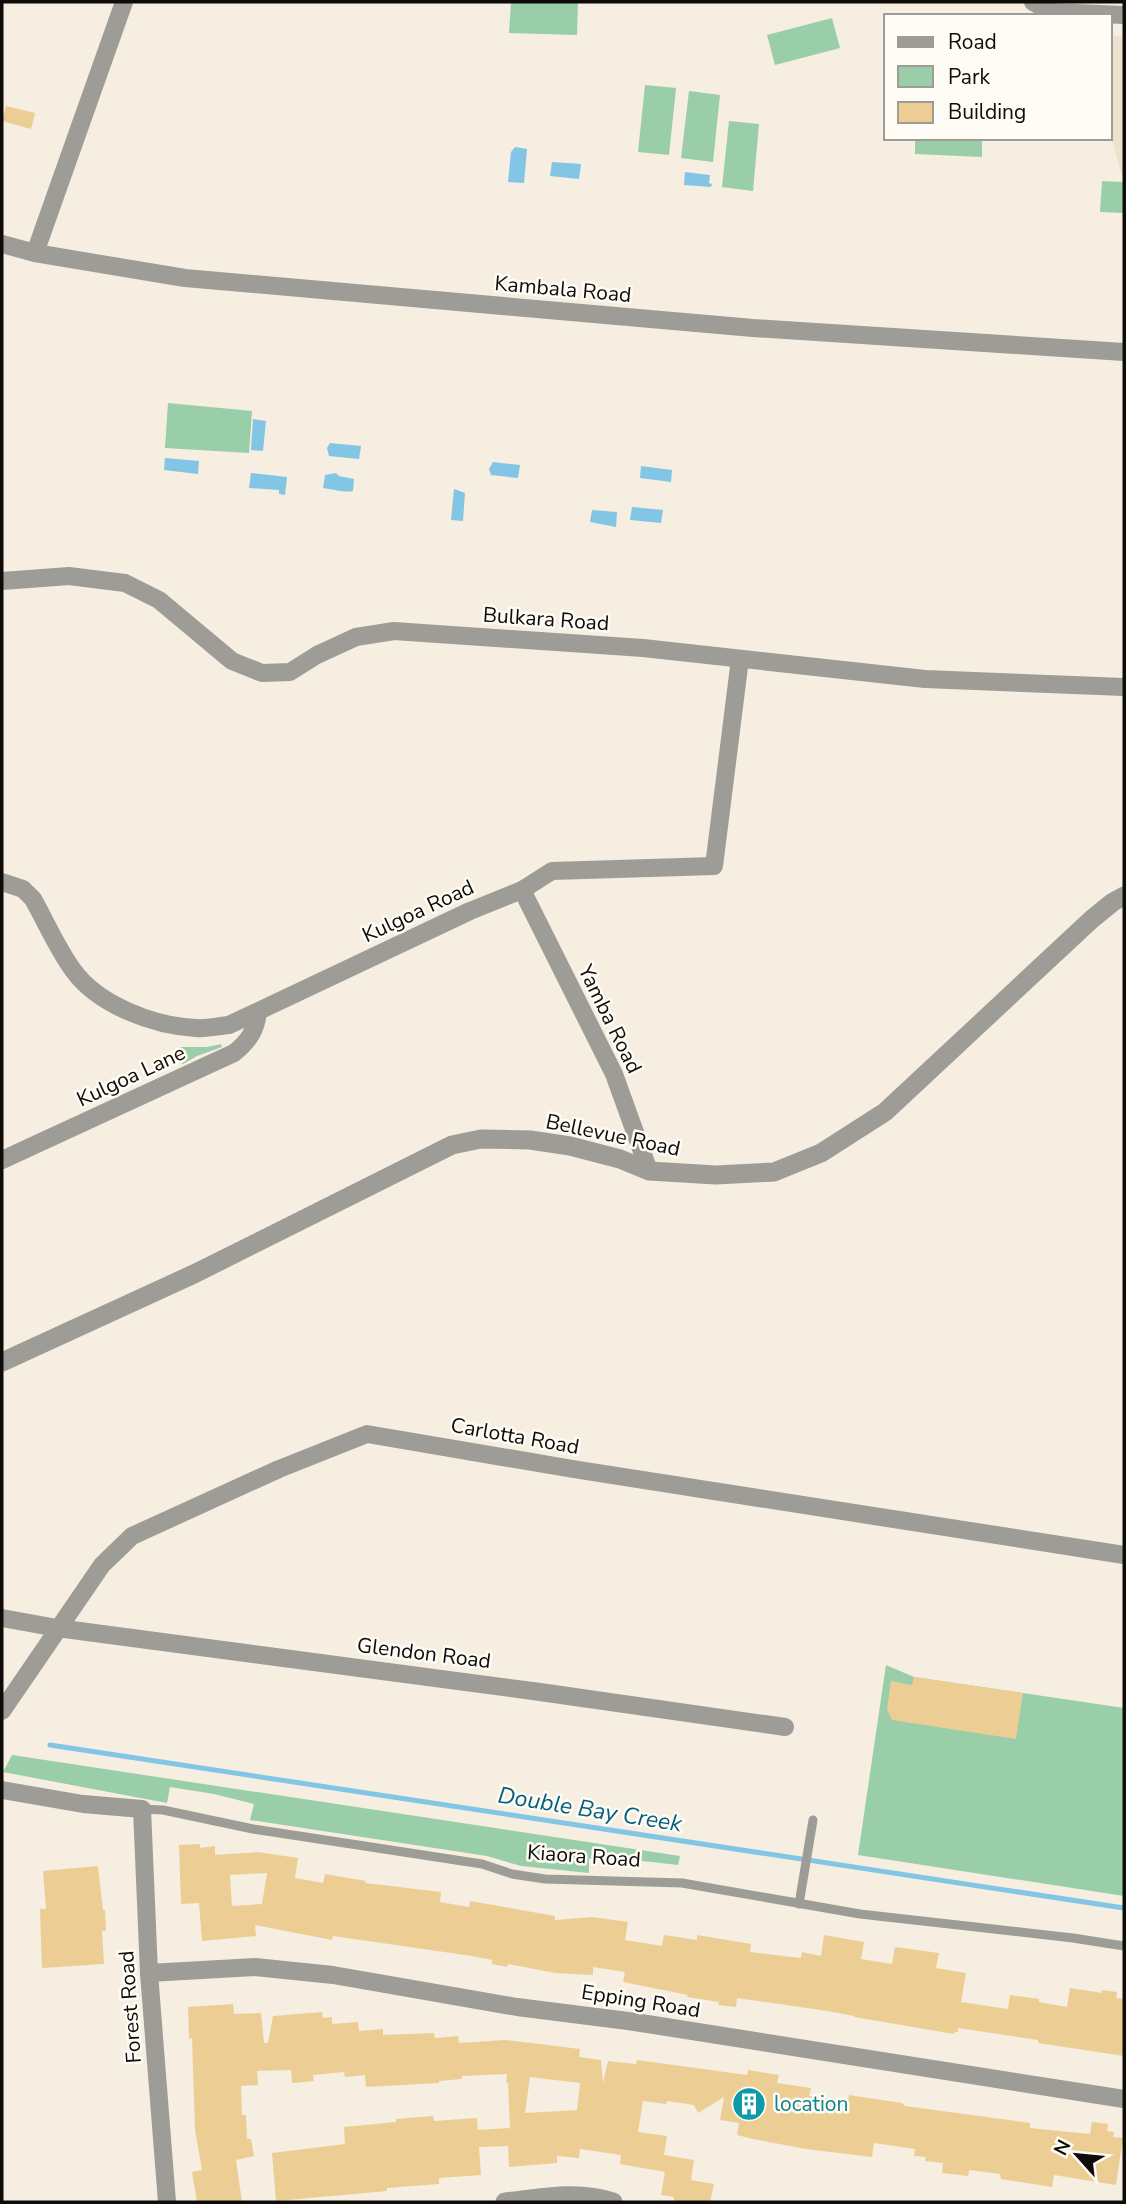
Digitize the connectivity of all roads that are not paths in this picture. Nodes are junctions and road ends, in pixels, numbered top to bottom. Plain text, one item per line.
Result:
1 (124, 2) edge
2 (1032, 2) edge
3 (1100, 14) edge
4 (2, 244) edge
5 (34, 253) junction
6 (1124, 352) edge
7 (2, 581) edge
8 (740, 659) junction
9 (1124, 687) edge
10 (2, 882) edge
11 (522, 890) junction
12 (1124, 896) edge
13 (258, 1012) junction
14 (2, 1160) edge
15 (649, 1171) junction
16 (2, 1362) edge
17 (1124, 1555) edge
18 (2, 1618) edge
19 (57, 1628) junction
20 (2, 1711) edge
21 (785, 1727) dead end
22 (2, 1790) edge
23 (142, 1809) junction
24 (813, 1820) dead end
25 (799, 1904) junction
26 (1124, 1946) edge
27 (149, 1973) junction
28 (1124, 2099) edge
29 (532, 2201) edge
30 (167, 2202) edge
31 (505, 2202) edge
32 (612, 2202) edge

1 - 5 street
2 - 3 street
4 - 5 street, Kambala Road
5 - 6 street, Kambala Road
7 - 8 street, Bulkara Road
8 - 9 street, Bulkara Road
8 - 11 street, Kulgoa Road
10 - 13 street, Kulgoa Road
11 - 13 street, Kulgoa Road
11 - 15 street, Yamba Road
12 - 15 street, Bellevue Road
13 - 14 street, Kulgoa Lane
15 - 16 street, Bellevue Road
17 - 19 street, Carlotta Road
18 - 19 street, Glendon Road
19 - 20 street, Carlotta Road
19 - 21 street, Glendon Road
22 - 23 street, Kiaora Road
23 - 25 lane, Kiaora Road
23 - 27 street, Forest Road
24 - 25 lane
25 - 26 lane, Kiaora Road
27 - 28 street, Epping Road
27 - 30 street, Forest Road
29 - 31 street
29 - 32 street

